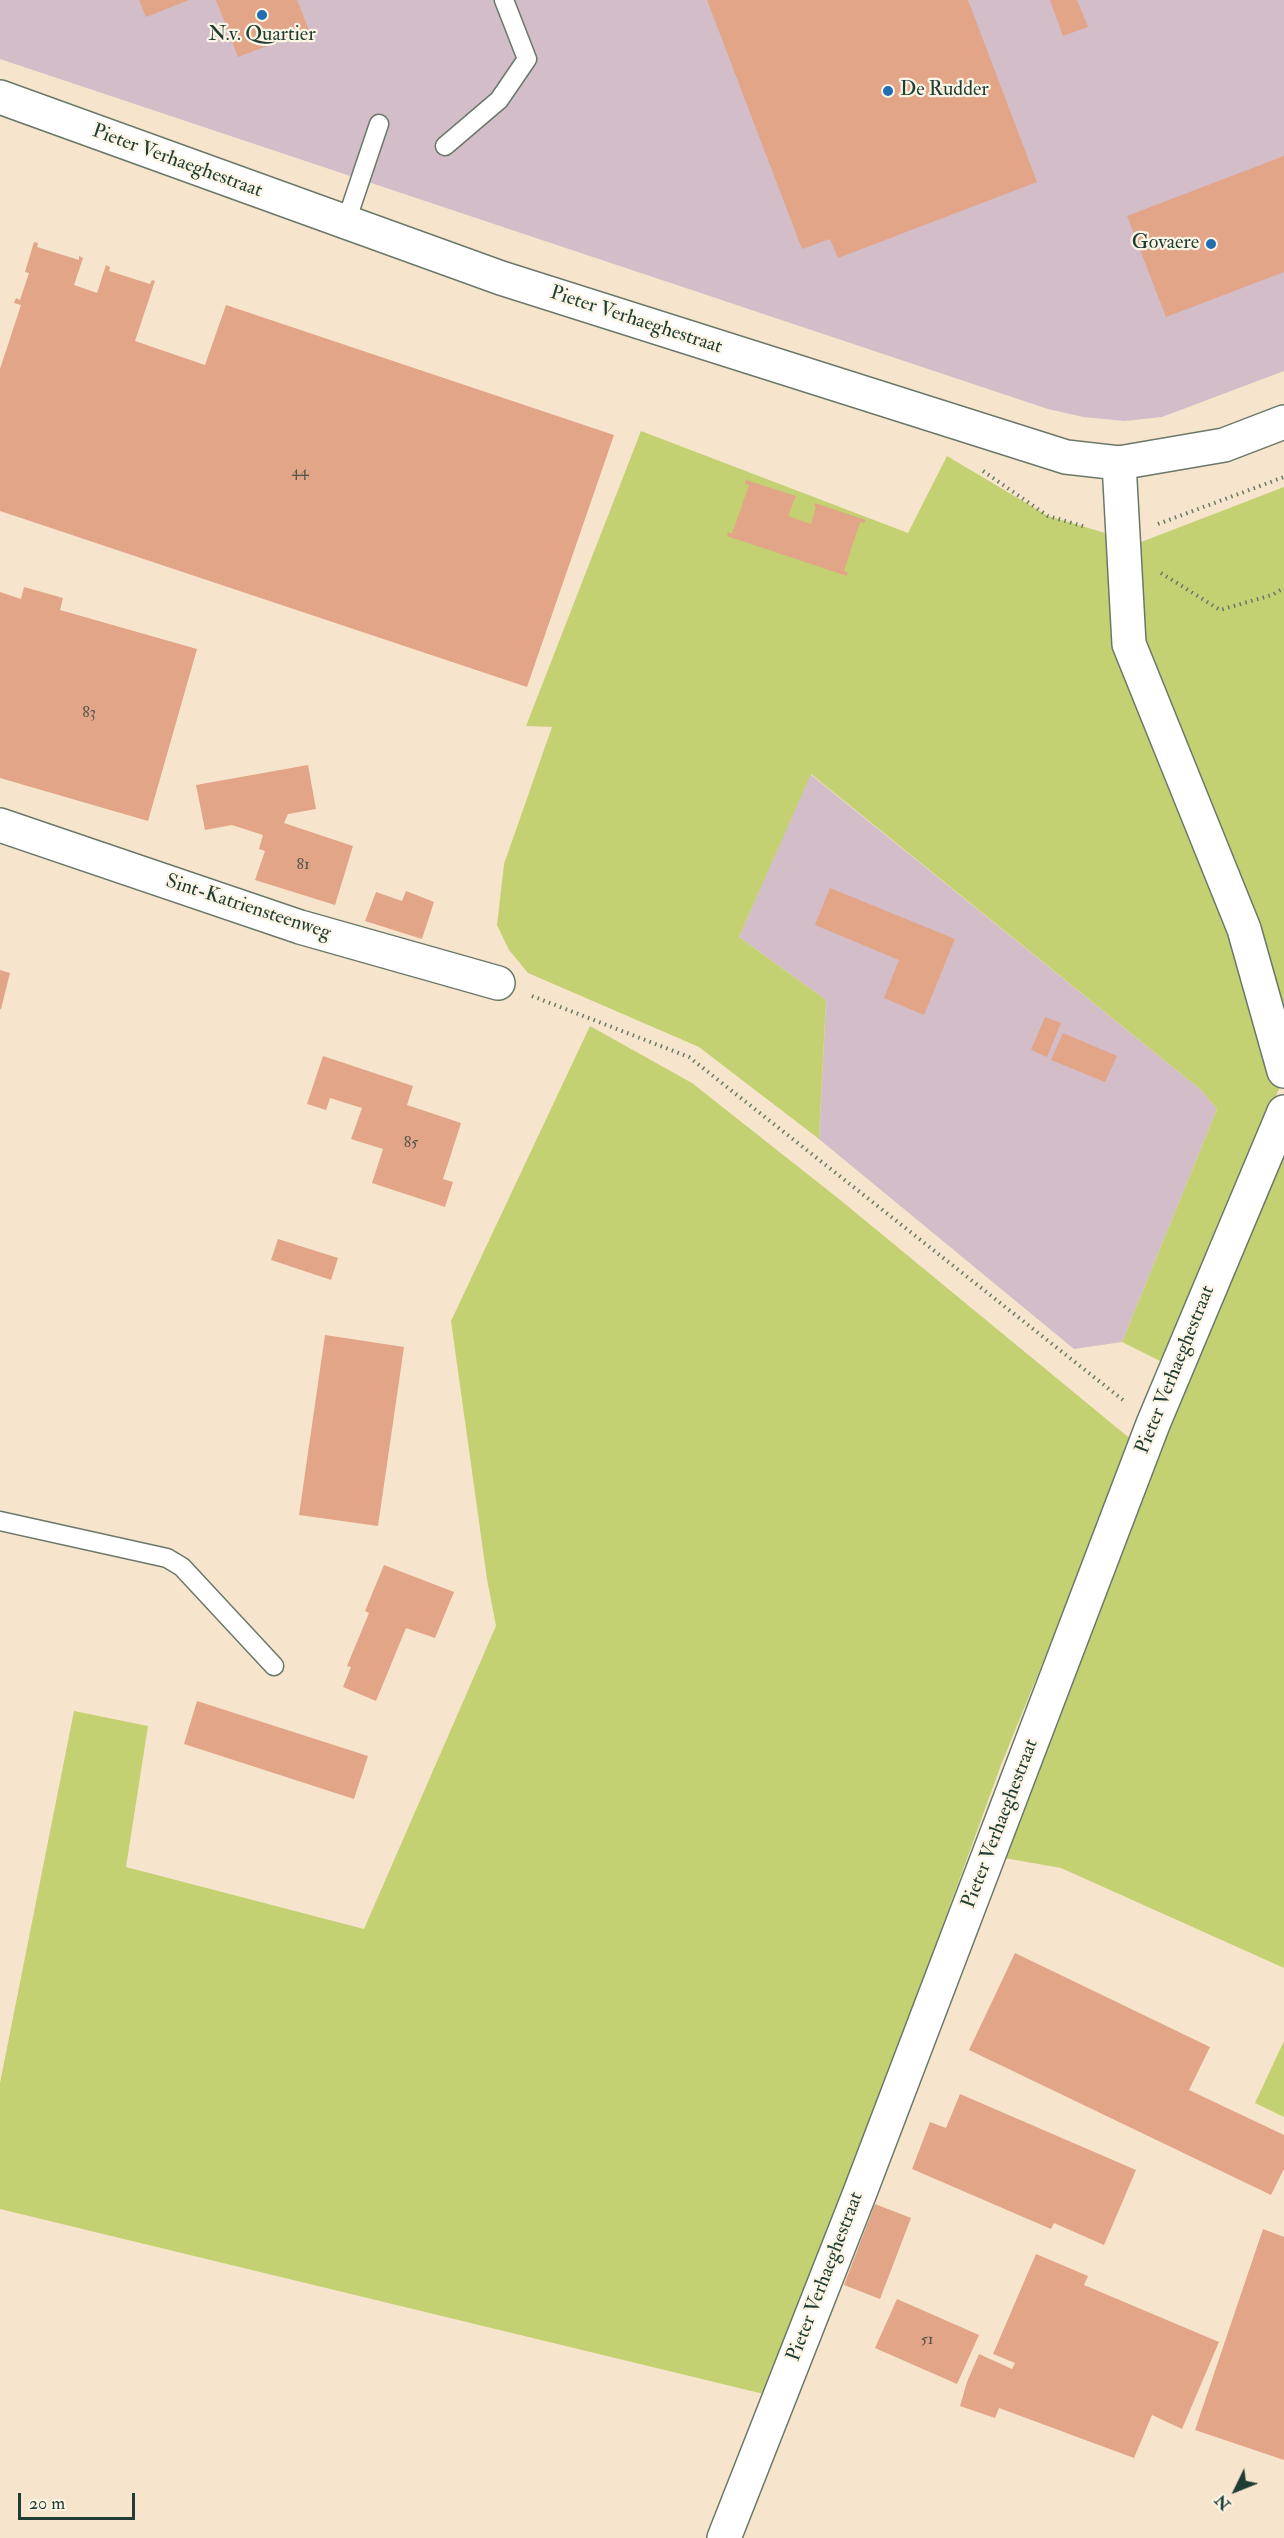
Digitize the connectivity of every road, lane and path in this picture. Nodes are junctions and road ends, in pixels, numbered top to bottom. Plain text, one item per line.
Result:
1 (504, 0) edge
2 (0, 97) edge
3 (379, 124) dead end
4 (445, 146) dead end
5 (346, 222) junction
6 (1284, 422) edge
7 (1119, 463) junction
8 (1123, 558) junction
9 (1284, 588) edge
10 (0, 825) edge
11 (498, 983) joint
12 (1284, 1071) edge
13 (1284, 1112) edge
14 (1154, 1424) junction
15 (0, 1521) edge
16 (274, 1666) dead end
17 (724, 2538) edge

1 - 4 lane
2 - 5 street, Pieter Verhaeghestraat
3 - 5 lane
5 - 7 street, Pieter Verhaeghestraat
6 - 7 street, Pieter Verhaeghestraat
7 - 8 street
8 - 9 path
8 - 12 street
10 - 11 street, Sint-Katriensteenweg
11 - 14 path
13 - 14 street, Pieter Verhaeghestraat
14 - 17 street, Pieter Verhaeghestraat
15 - 16 lane

